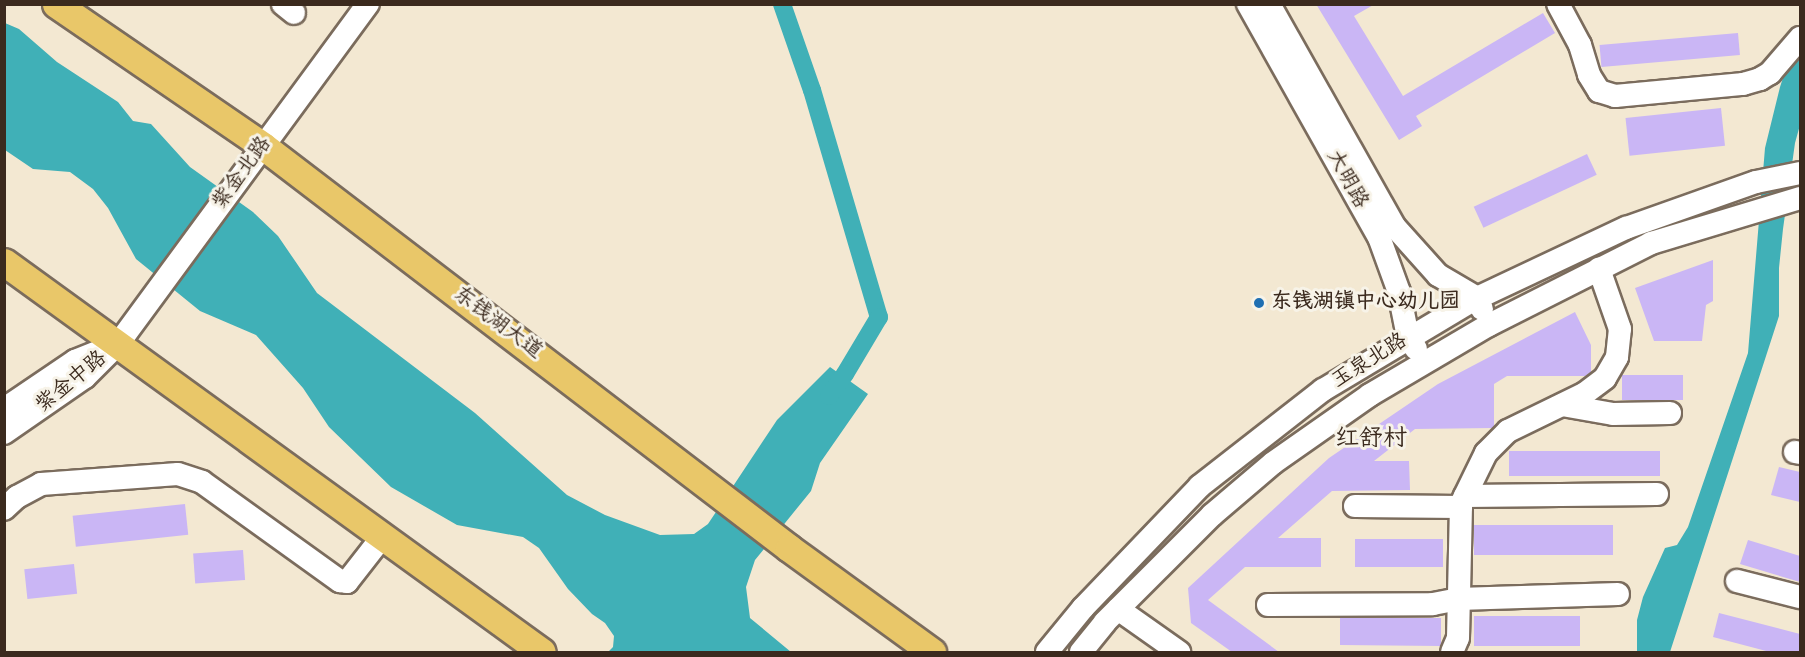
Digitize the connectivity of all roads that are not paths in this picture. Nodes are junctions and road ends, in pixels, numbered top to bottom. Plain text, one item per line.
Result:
1 (56, 4) edge
2 (368, 4) edge
3 (1248, 4) edge
4 (1269, 4) edge
5 (1558, 4) edge
6 (1800, 38) edge
7 (263, 146) junction
8 (1800, 172) edge
9 (1799, 199) edge
10 (4, 262) edge
11 (1599, 269) junction
12 (1477, 298) junction
13 (1489, 324) junction
14 (1408, 337) junction
15 (118, 344) junction
16 (1425, 363) junction
17 (1562, 405) junction
18 (4, 409) edge
19 (1670, 413) dead end
20 (4, 433) edge
21 (1657, 494) dead end
22 (1463, 501) junction
23 (1355, 506) dead end
24 (4, 509) edge
25 (383, 536) junction
26 (1737, 581) dead end
27 (1618, 594) dead end
28 (1800, 597) edge
29 (1458, 599) junction
30 (1268, 605) dead end
31 (1118, 609) junction
32 (542, 652) edge
33 (932, 652) edge
34 (1047, 652) edge
35 (1082, 652) edge
36 (1179, 652) edge
37 (1452, 652) edge

1 - 7 main road, 东钱湖大道
2 - 7 street, 紫金北路
3 - 14 street, 大明路
4 - 12 street, 大明路
5 - 6 street
7 - 15 street, 紫金北路
7 - 33 main road, 东钱湖大道
8 - 12 street, 玉泉北路
9 - 11 street, 玉泉北路
10 - 15 main road
11 - 13 street, 玉泉北路
11 - 17 street
12 - 13 street
12 - 14 street, 玉泉北路
13 - 16 street, 玉泉北路
14 - 16 street, 大明路
14 - 34 street, 玉泉北路
15 - 18 street, 紫金中路
15 - 20 street, 紫金中路
15 - 25 main road
16 - 31 street, 玉泉北路
17 - 19 street
17 - 22 street
21 - 22 street
22 - 23 street
22 - 29 street
24 - 25 street
25 - 32 main road
26 - 28 street
27 - 29 street
29 - 30 street
29 - 37 street
31 - 35 street, 玉泉北路
31 - 36 street

